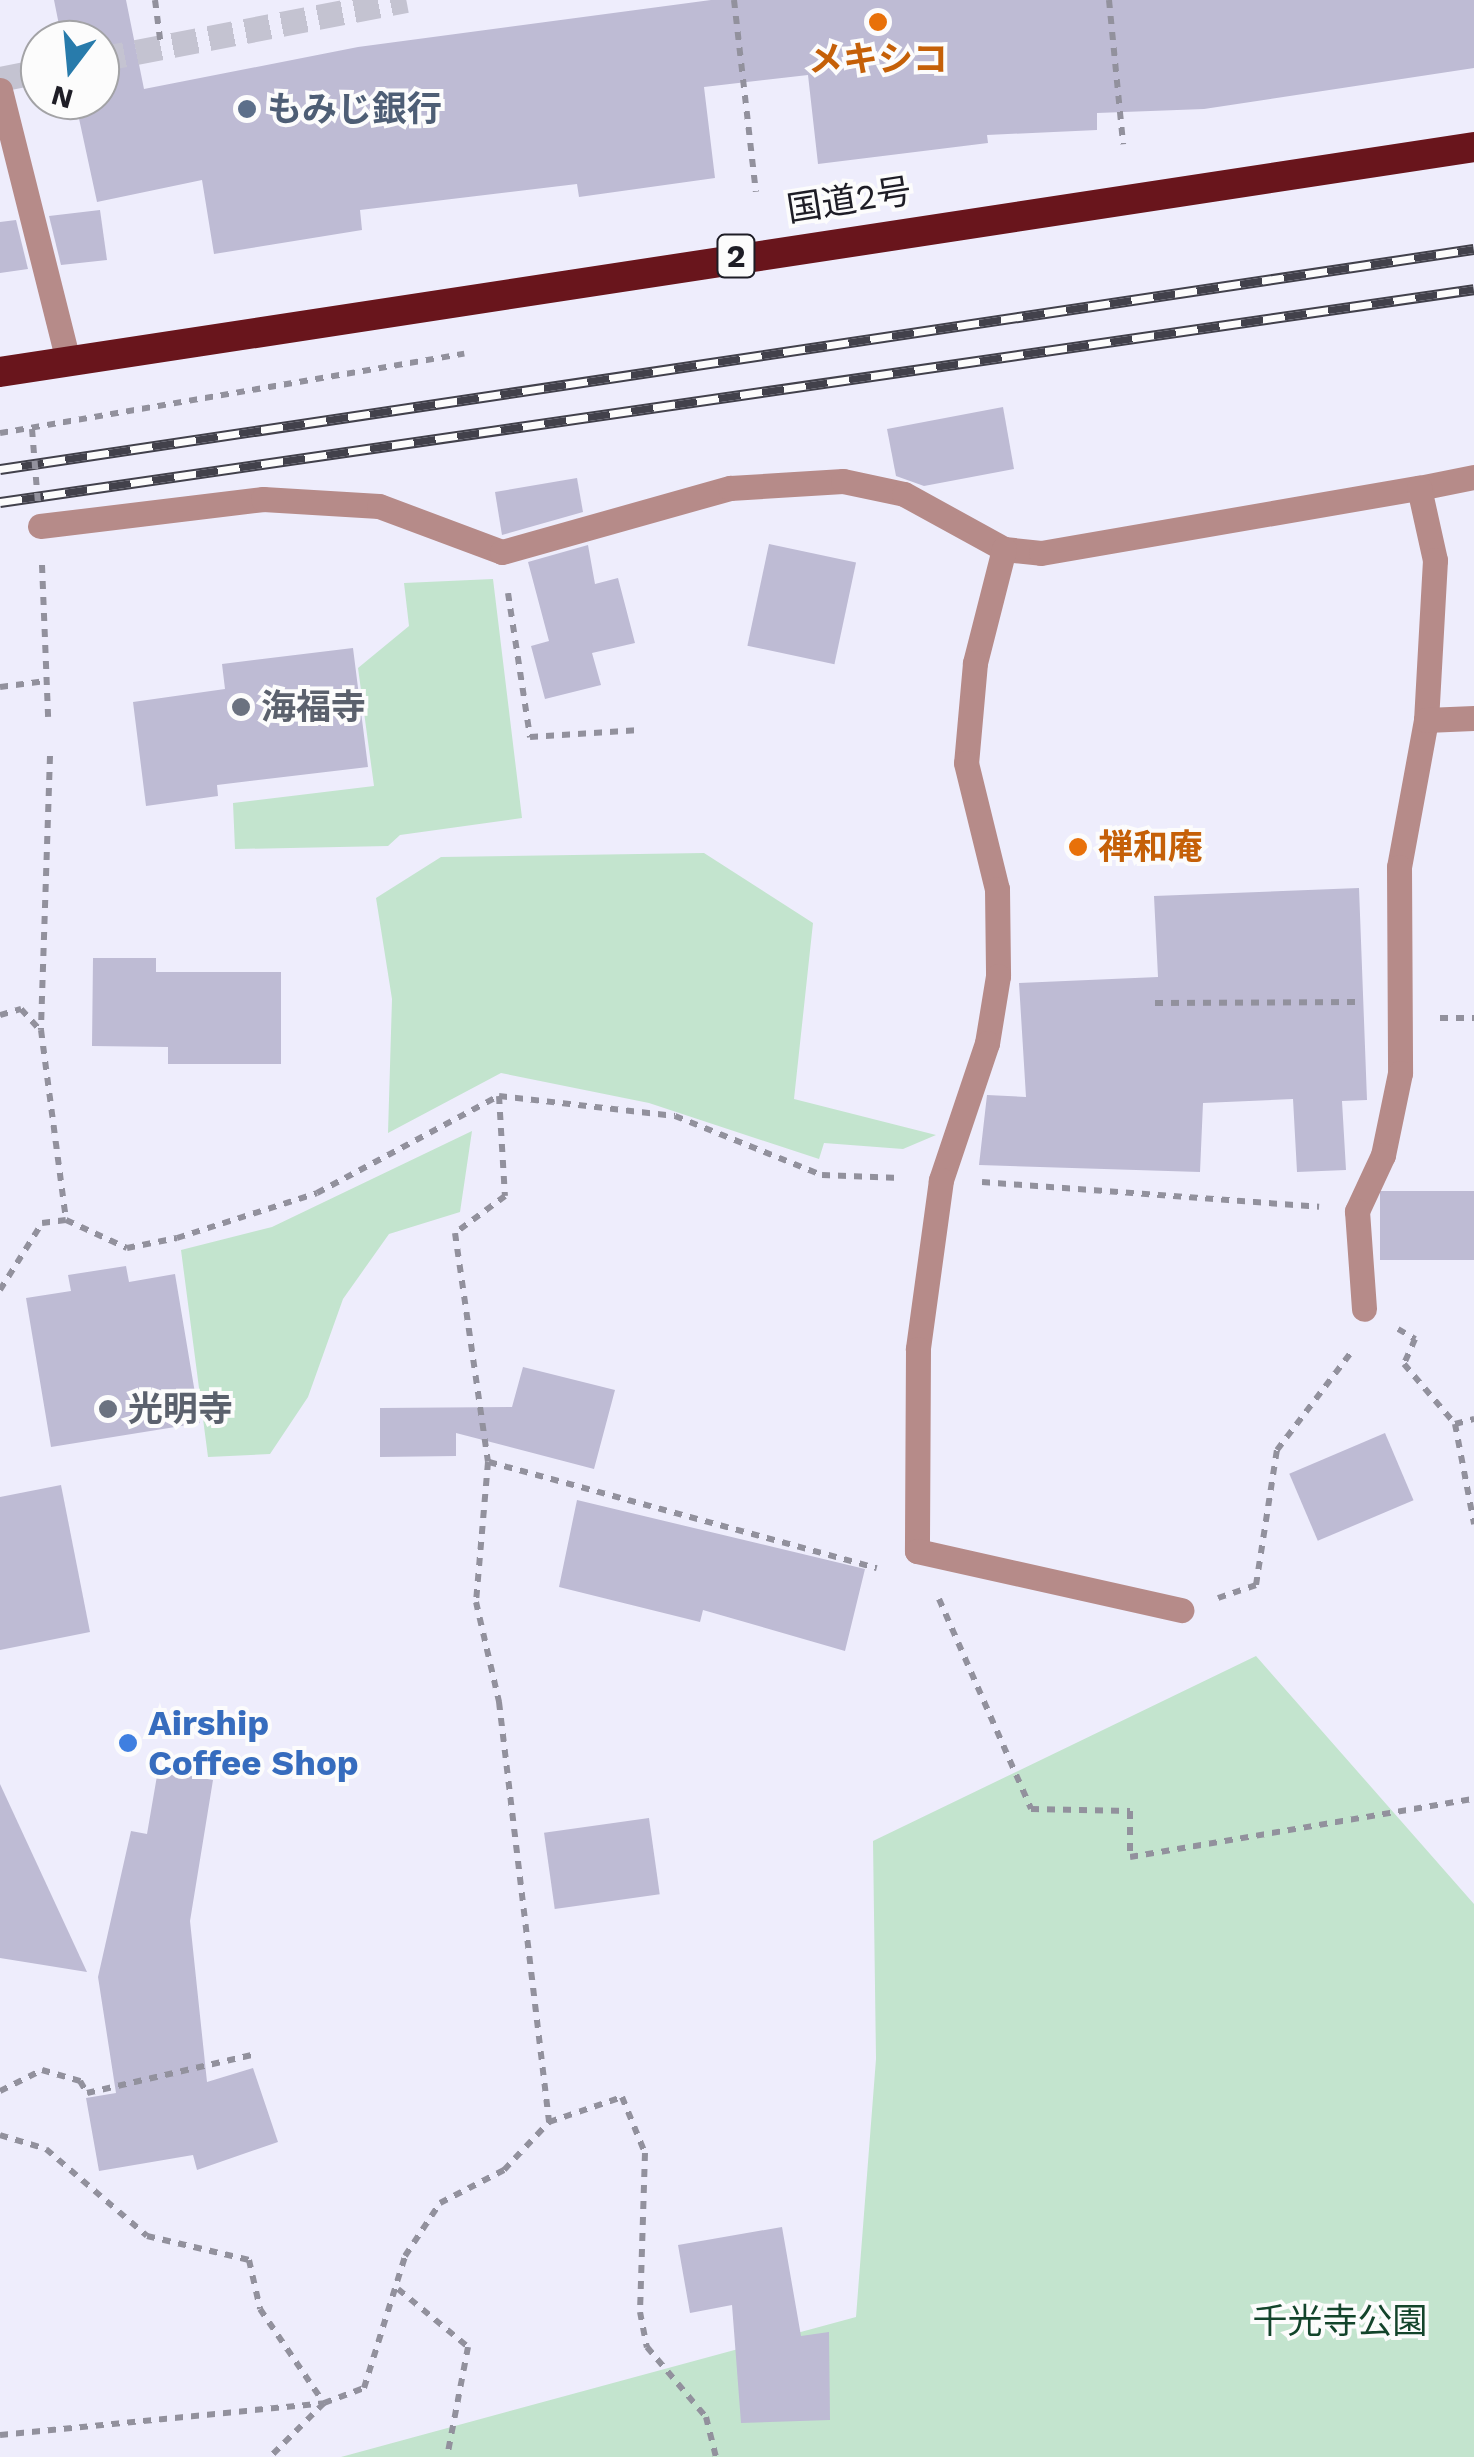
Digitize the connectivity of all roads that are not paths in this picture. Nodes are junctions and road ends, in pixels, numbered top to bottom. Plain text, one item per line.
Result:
1 (0, 90) edge
2 (1474, 148) edge
3 (68, 360) junction
4 (0, 372) edge
5 (1474, 477) edge
6 (1418, 488) junction
7 (39, 515) road end
8 (1004, 548) junction
9 (1474, 718) edge
10 (1426, 720) junction
11 (1364, 1309) road end
12 (1182, 1610) road end

1 - 3 street
2 - 3 highway, 国道2号 / 2
3 - 4 highway, 国道2号 / 2
5 - 6 street
6 - 8 street
6 - 10 street
7 - 8 street
8 - 12 street
9 - 10 street
10 - 11 street

